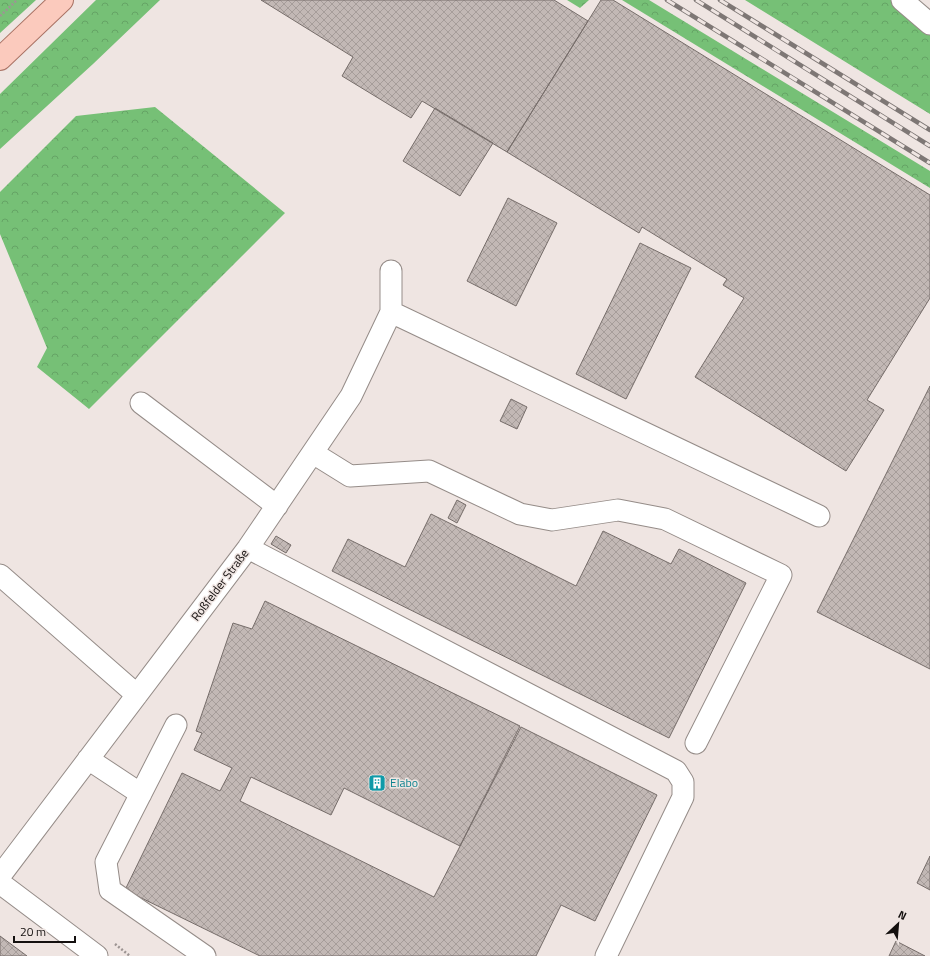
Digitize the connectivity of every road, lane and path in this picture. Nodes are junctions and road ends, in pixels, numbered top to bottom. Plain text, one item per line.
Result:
1 (17, 0) edge
2 (62, 0) edge
3 (902, 0) edge
4 (0, 16) edge
5 (930, 24) edge
6 (0, 59) edge
7 (391, 271) dead end
8 (391, 312) junction
9 (141, 403) dead end
10 (313, 453) junction
11 (277, 506) junction
12 (819, 516) dead end
13 (248, 548) junction
14 (0, 574) edge
15 (137, 695) junction
16 (176, 725) dead end
17 (696, 744) dead end
18 (88, 760) junction
19 (141, 794) junction
20 (0, 876) edge
21 (0, 883) edge
22 (97, 956) edge
23 (205, 956) edge
24 (606, 956) edge

1 - 4 path
2 - 6 main road
3 - 5 street
7 - 8 street, Roßfelder Straße
8 - 10 street, Roßfelder Straße
8 - 12 street
9 - 11 street
10 - 11 street, Roßfelder Straße
10 - 17 street
11 - 13 street, Roßfelder Straße
13 - 15 street, Roßfelder Straße
13 - 24 street
14 - 15 street
15 - 18 street, Roßfelder Straße
16 - 19 street
18 - 19 street
18 - 20 street, Roßfelder Straße
19 - 23 street
21 - 22 street

